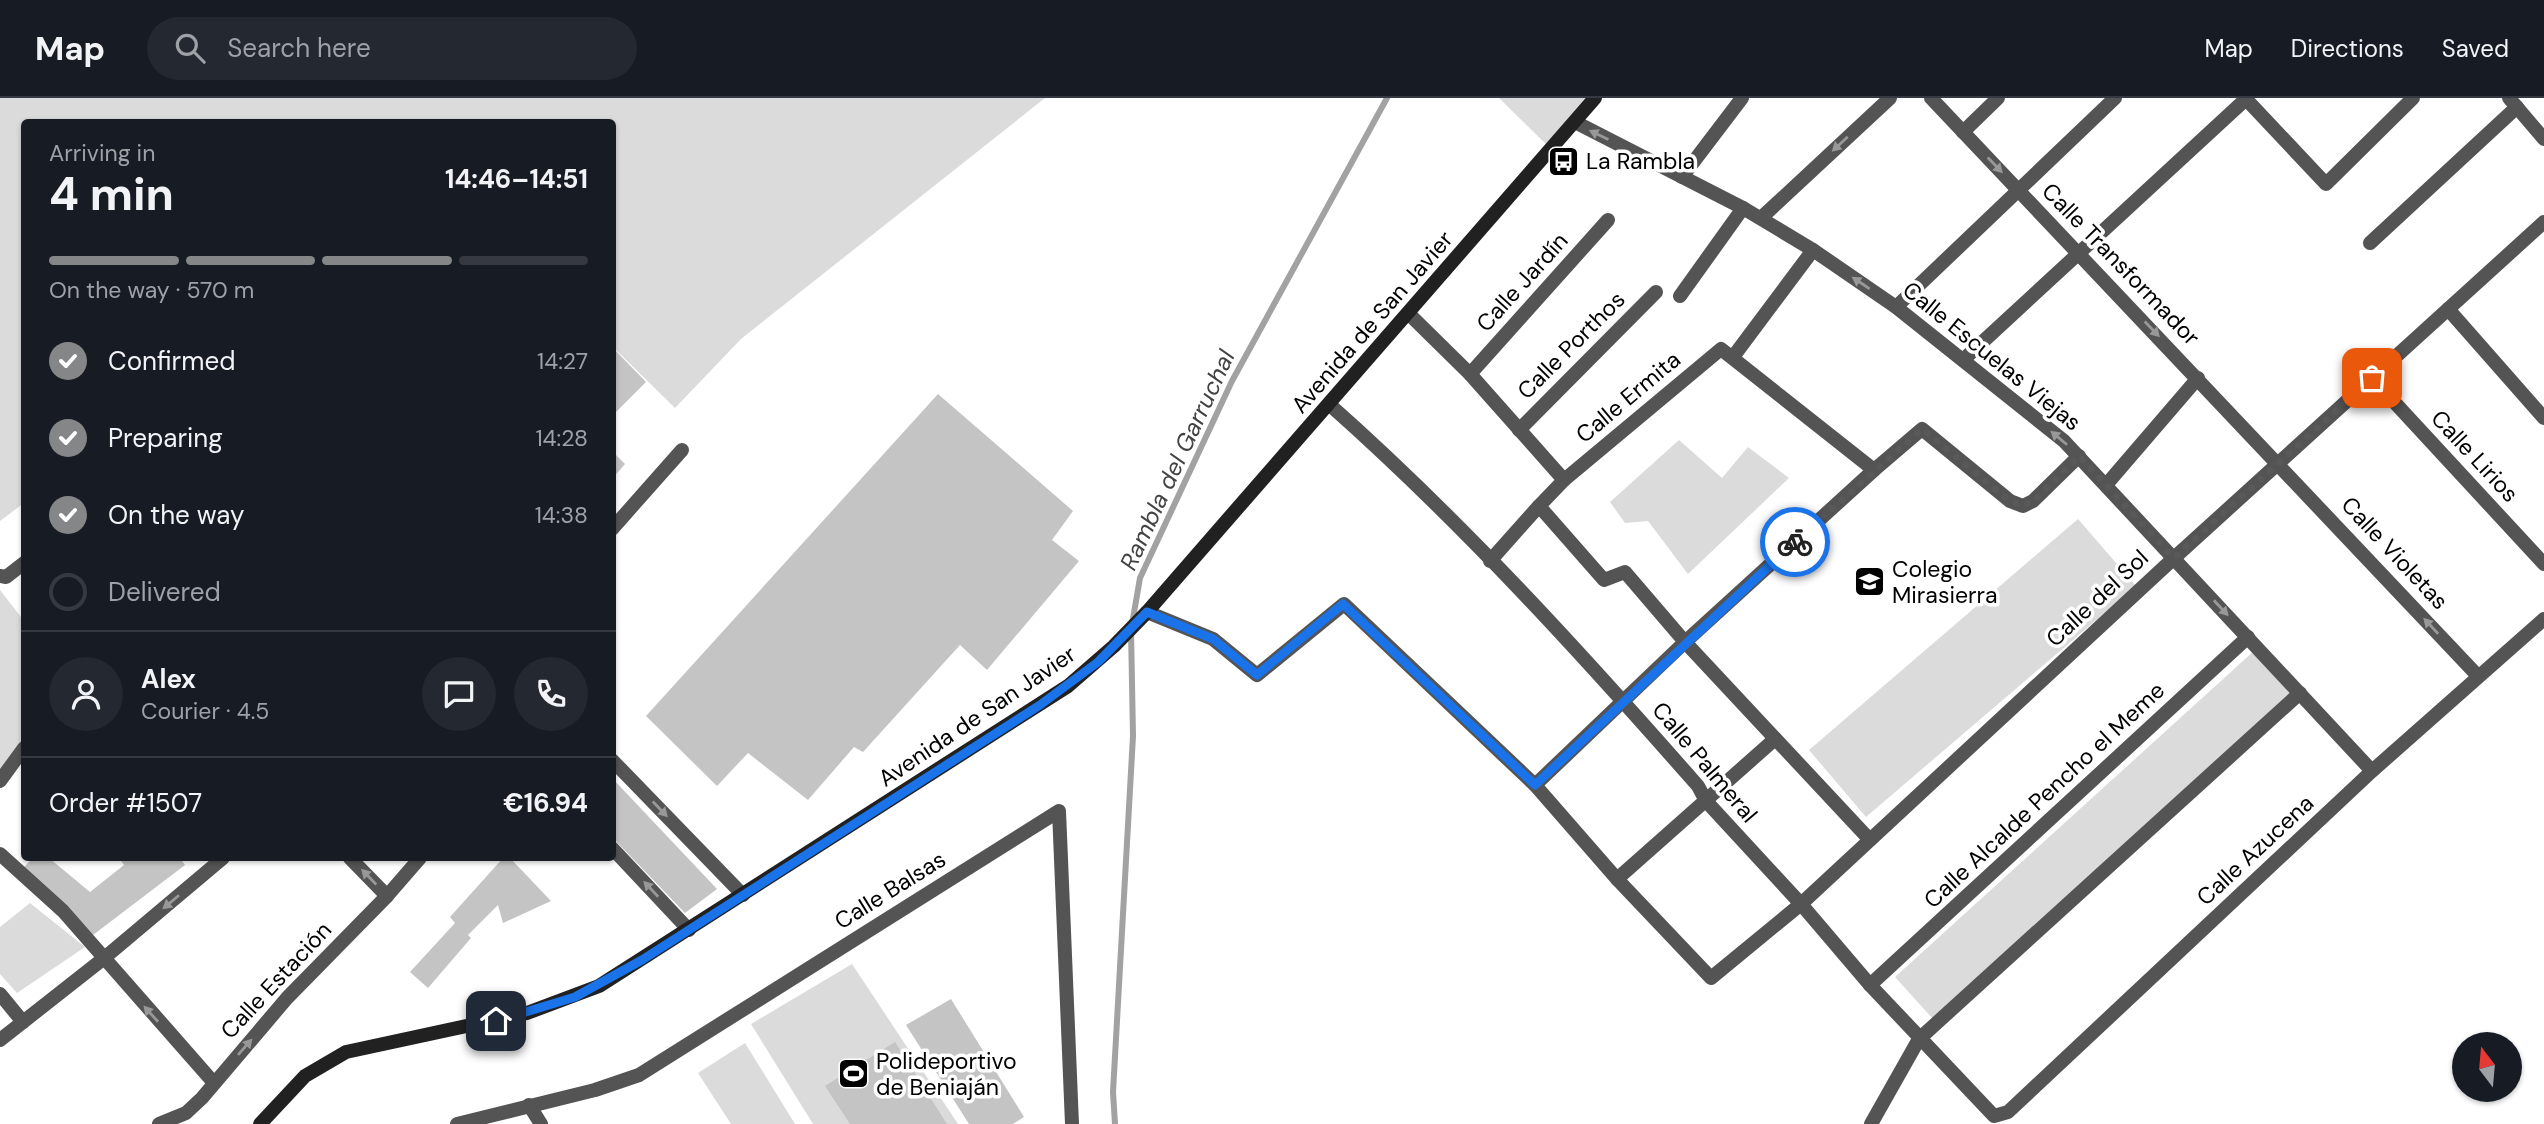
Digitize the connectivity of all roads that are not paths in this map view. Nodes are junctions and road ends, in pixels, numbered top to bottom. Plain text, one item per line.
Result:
1 (1595, 98) edge
2 (1742, 98) edge
3 (1891, 98) edge
4 (1931, 98) edge
5 (1998, 98) edge
6 (2115, 98) edge
7 (2246, 98) edge
8 (2413, 98) edge
9 (2513, 103) edge
10 (1574, 122) junction
11 (1963, 132) junction
12 (2544, 138) edge
13 (1682, 177) junction
14 (2019, 190) junction
15 (1743, 208) junction
16 (1761, 218) junction
17 (1608, 220) dead end
18 (2544, 222) edge
19 (2370, 243) dead end
20 (1813, 250) junction
21 (2080, 254) junction
22 (1656, 292) dead end
23 (1680, 296) dead end
24 (1896, 307) junction
25 (2448, 309) junction
26 (1409, 314) junction
27 (1727, 353) junction
28 (1963, 360) junction
29 (1470, 374) junction
30 (2198, 378) junction
31 (2372, 378) junction
32 (1331, 405) junction
33 (2544, 418) edge
34 (1519, 430) junction
35 (682, 450) dead end
36 (2079, 456) junction
37 (2279, 462) junction
38 (1874, 470) junction
39 (1564, 480) junction
40 (2106, 485) junction
41 (1539, 506) junction
42 (616, 524) edge
43 (2174, 558) junction
44 (1490, 561) junction
45 (2544, 564) edge
46 (21, 565) edge
47 (0, 576) edge
48 (1147, 612) junction
49 (2542, 626) edge
50 (2248, 637) junction
51 (1685, 642) junction
52 (2477, 676) junction
53 (2300, 693) junction
54 (1623, 701) junction
55 (1775, 738) junction
56 (21, 752) edge
57 (616, 764) edge
58 (2372, 771) junction
59 (0, 781) edge
60 (1535, 785) junction
61 (1706, 801) junction
62 (1870, 841) junction
63 (616, 852) edge
64 (0, 854) edge
65 (219, 861) edge
66 (353, 861) edge
67 (417, 861) edge
68 (1617, 879) junction
69 (743, 895) junction
70 (387, 896) junction
71 (1801, 904) junction
72 (689, 930) junction
73 (103, 959) junction
74 (1870, 985) junction
75 (0, 994) edge
76 (23, 1023) junction
77 (1919, 1039) junction
78 (0, 1040) edge
79 (214, 1083) junction
80 (529, 1105) junction
81 (2008, 1112) joint
82 (159, 1124) edge
83 (260, 1124) edge
84 (457, 1124) edge
85 (541, 1124) edge
86 (1072, 1124) edge
87 (1871, 1124) edge

1 - 10 main road, Avenida de San Javier
2 - 13 street
3 -> 16 street
4 - 11 street, Calle Transformador
5 - 11 street
6 - 14 street
7 - 8 street
7 - 21 street
9 - 12 street
9 - 19 street
13 -> 10 street, Calle Escuelas Viejas
10 - 26 main road, Avenida de San Javier
11 -> 14 street, Calle Transformador
13 - 15 street, Calle Escuelas Viejas
14 - 21 street, Calle Transformador
14 - 24 street
15 - 16 street, Calle Escuelas Viejas
15 - 23 street
16 - 20 street, Calle Escuelas Viejas
17 - 29 street, Calle Jardín
18 - 25 street, Calle del Sol
24 -> 20 street, Calle Escuelas Viejas
20 - 27 street, Calle Ermita
21 - 28 street
21 -> 30 street, Calle Transformador
22 - 34 street, Calle Porthos
24 - 28 street, Calle Escuelas Viejas
25 - 31 street, Calle del Sol
25 - 33 street
26 - 29 street
26 - 32 main road, Avenida de San Javier
27 - 38 street
27 - 39 street, Calle Ermita
36 -> 28 street, Calle Escuelas Viejas
29 - 34 street
30 - 37 street, Calle Transformador
30 - 40 street
31 - 37 street, Calle del Sol
31 - 45 street, Calle Lirios
32 - 44 street, Calle Palmeral
32 - 48 main road, Avenida de San Javier
34 - 39 street
35 - 42 street
36 - 38 street
36 - 40 street, Calle Escuelas Viejas
37 - 43 street, Calle del Sol
52 -> 37 street, Calle Violetas
38 - 51 street
39 - 41 street, Calle Ermita
40 - 43 street, Calle Escuelas Viejas
41 - 44 street, Calle Ermita
41 - 51 street
43 -> 50 street, Calle Escuelas Viejas
43 - 62 street, Calle del Sol
44 - 54 street, Calle Palmeral
46 - 47 street
48 - 60 street
48 - 69 main road, Avenida de San Javier
49 - 52 street, Calle Azucena
50 - 53 street, Calle Escuelas Viejas
50 - 74 street, Calle Alcalde Pencho el Meme
51 - 54 street
51 - 55 street
52 - 58 street, Calle Azucena
53 - 58 street, Calle Escuelas Viejas
53 - 77 street
54 - 60 street
54 - 61 street, Calle Palmeral
55 - 61 street
55 - 62 street
56 - 59 street
57 -> 69 street
58 - 81 street, Calle Azucena
60 - 68 street
61 - 68 street
61 - 71 street, Calle Palmeral
62 - 71 street, Calle del Sol
72 -> 63 street
64 - 73 street
65 -> 73 street
70 -> 66 street
67 - 70 street, Calle Estación
68 - 71 street, Calle del Sol
69 - 72 main road, Avenida de San Javier
79 -> 70 street, Calle Estación
71 - 74 street, Calle Palmeral
72 - 83 main road, Avenida de San Javier
73 - 76 street
79 -> 73 street
74 - 77 street, Calle Palmeral
75 - 76 street
76 - 78 street
77 - 81 street, Calle Palmeral
77 - 87 street
79 - 82 street, Calle Estación
80 - 84 street, Calle Balsas
80 - 85 street
80 - 86 street, Calle Balsas

